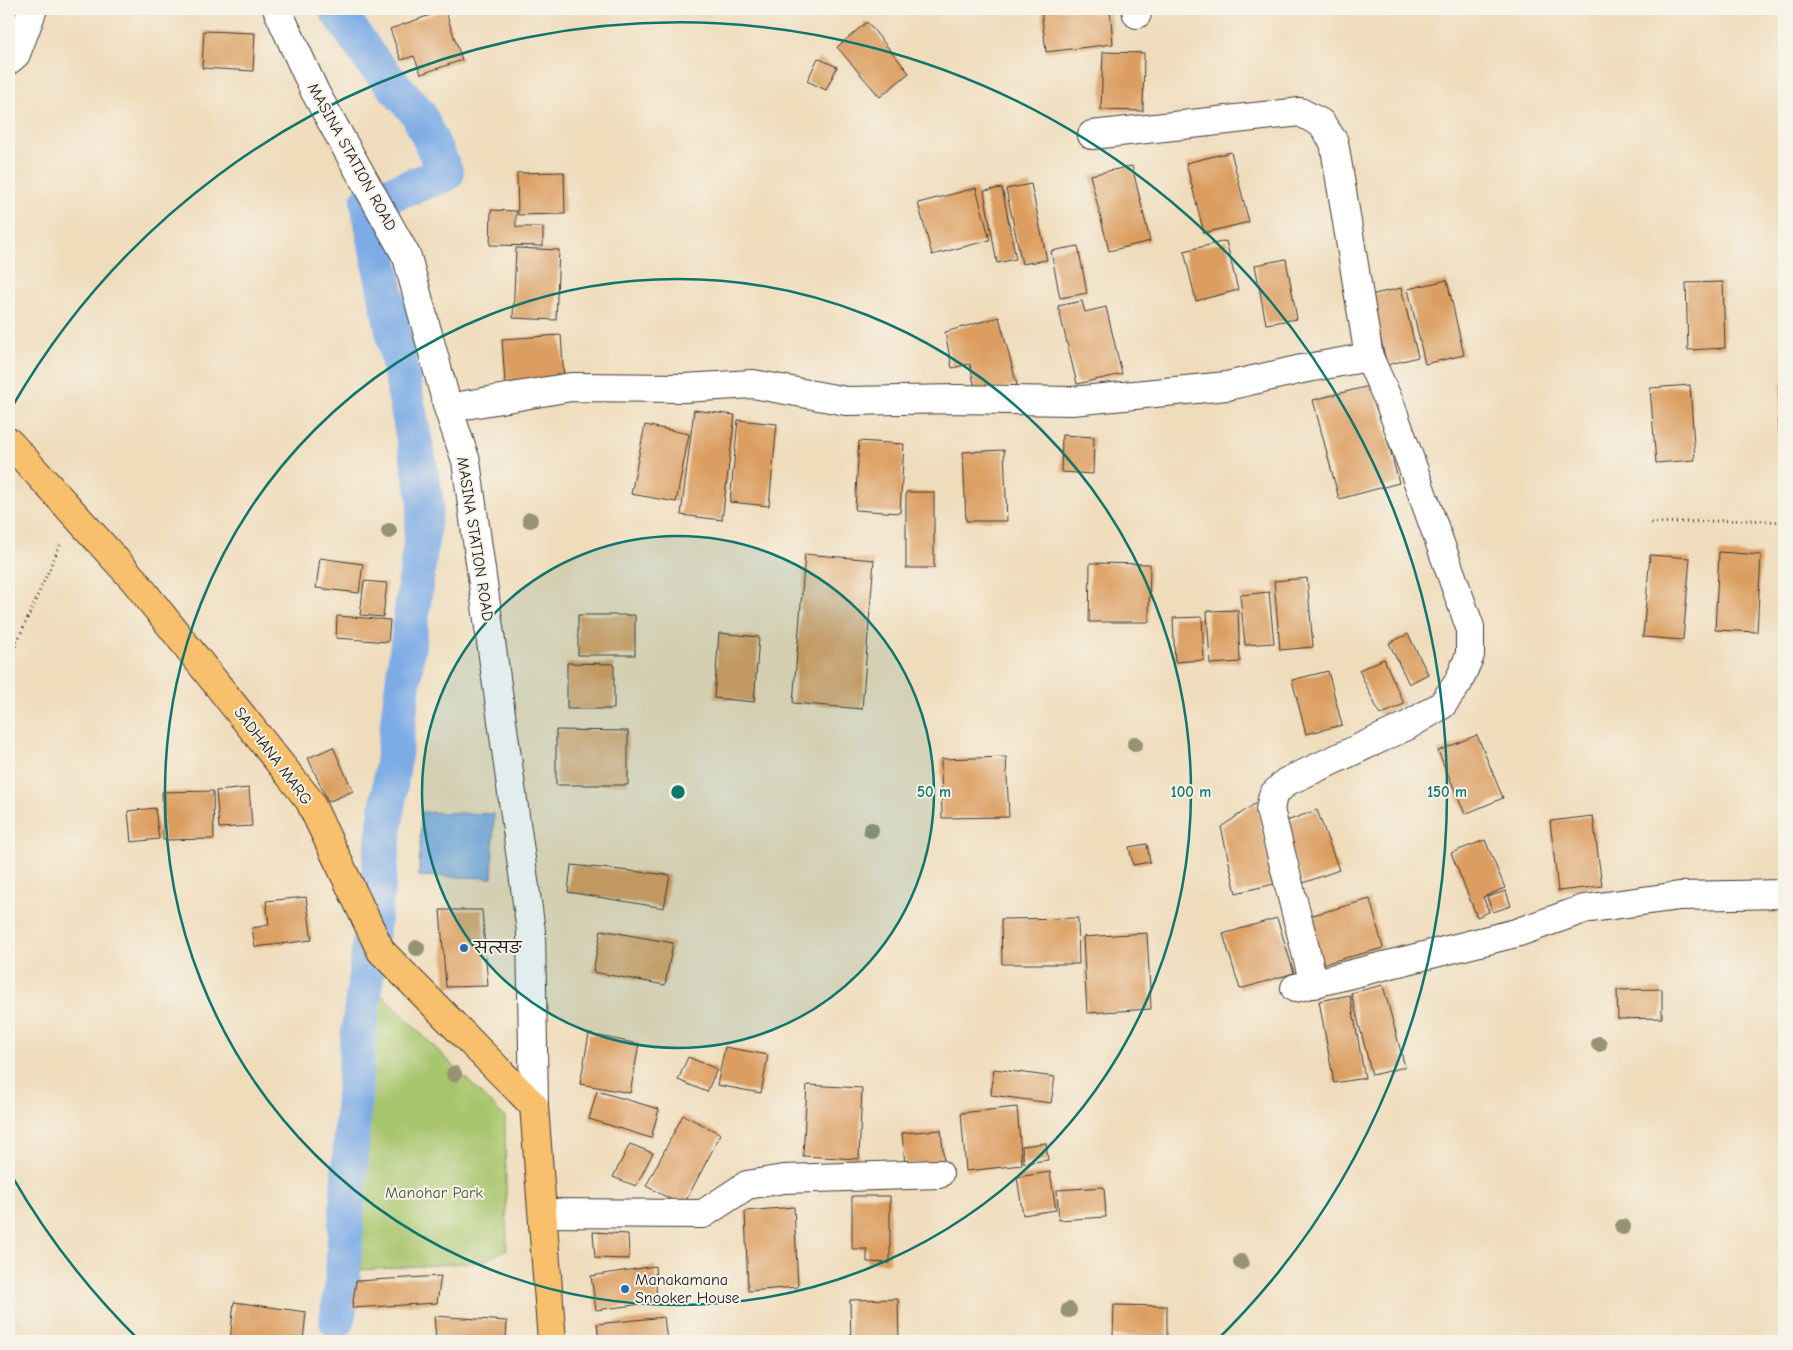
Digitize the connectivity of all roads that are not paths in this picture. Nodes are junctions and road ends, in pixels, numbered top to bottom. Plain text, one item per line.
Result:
1 (33, 9) edge
2 (277, 9) edge
3 (9, 60) edge
4 (1092, 135) dead end
5 (1370, 357) junction
6 (448, 408) junction
7 (9, 442) edge
8 (1784, 894) edge
9 (534, 1106) junction
10 (939, 1174) dead end
11 (543, 1213) junction
12 (552, 1341) edge

1 - 3 street
2 - 6 street, MASINA STATION ROAD
4 - 5 street
5 - 6 street
5 - 8 street
6 - 9 street, MASINA STATION ROAD
7 - 9 main road, SADHANA MARG
9 - 11 main road
10 - 11 street
11 - 12 main road

